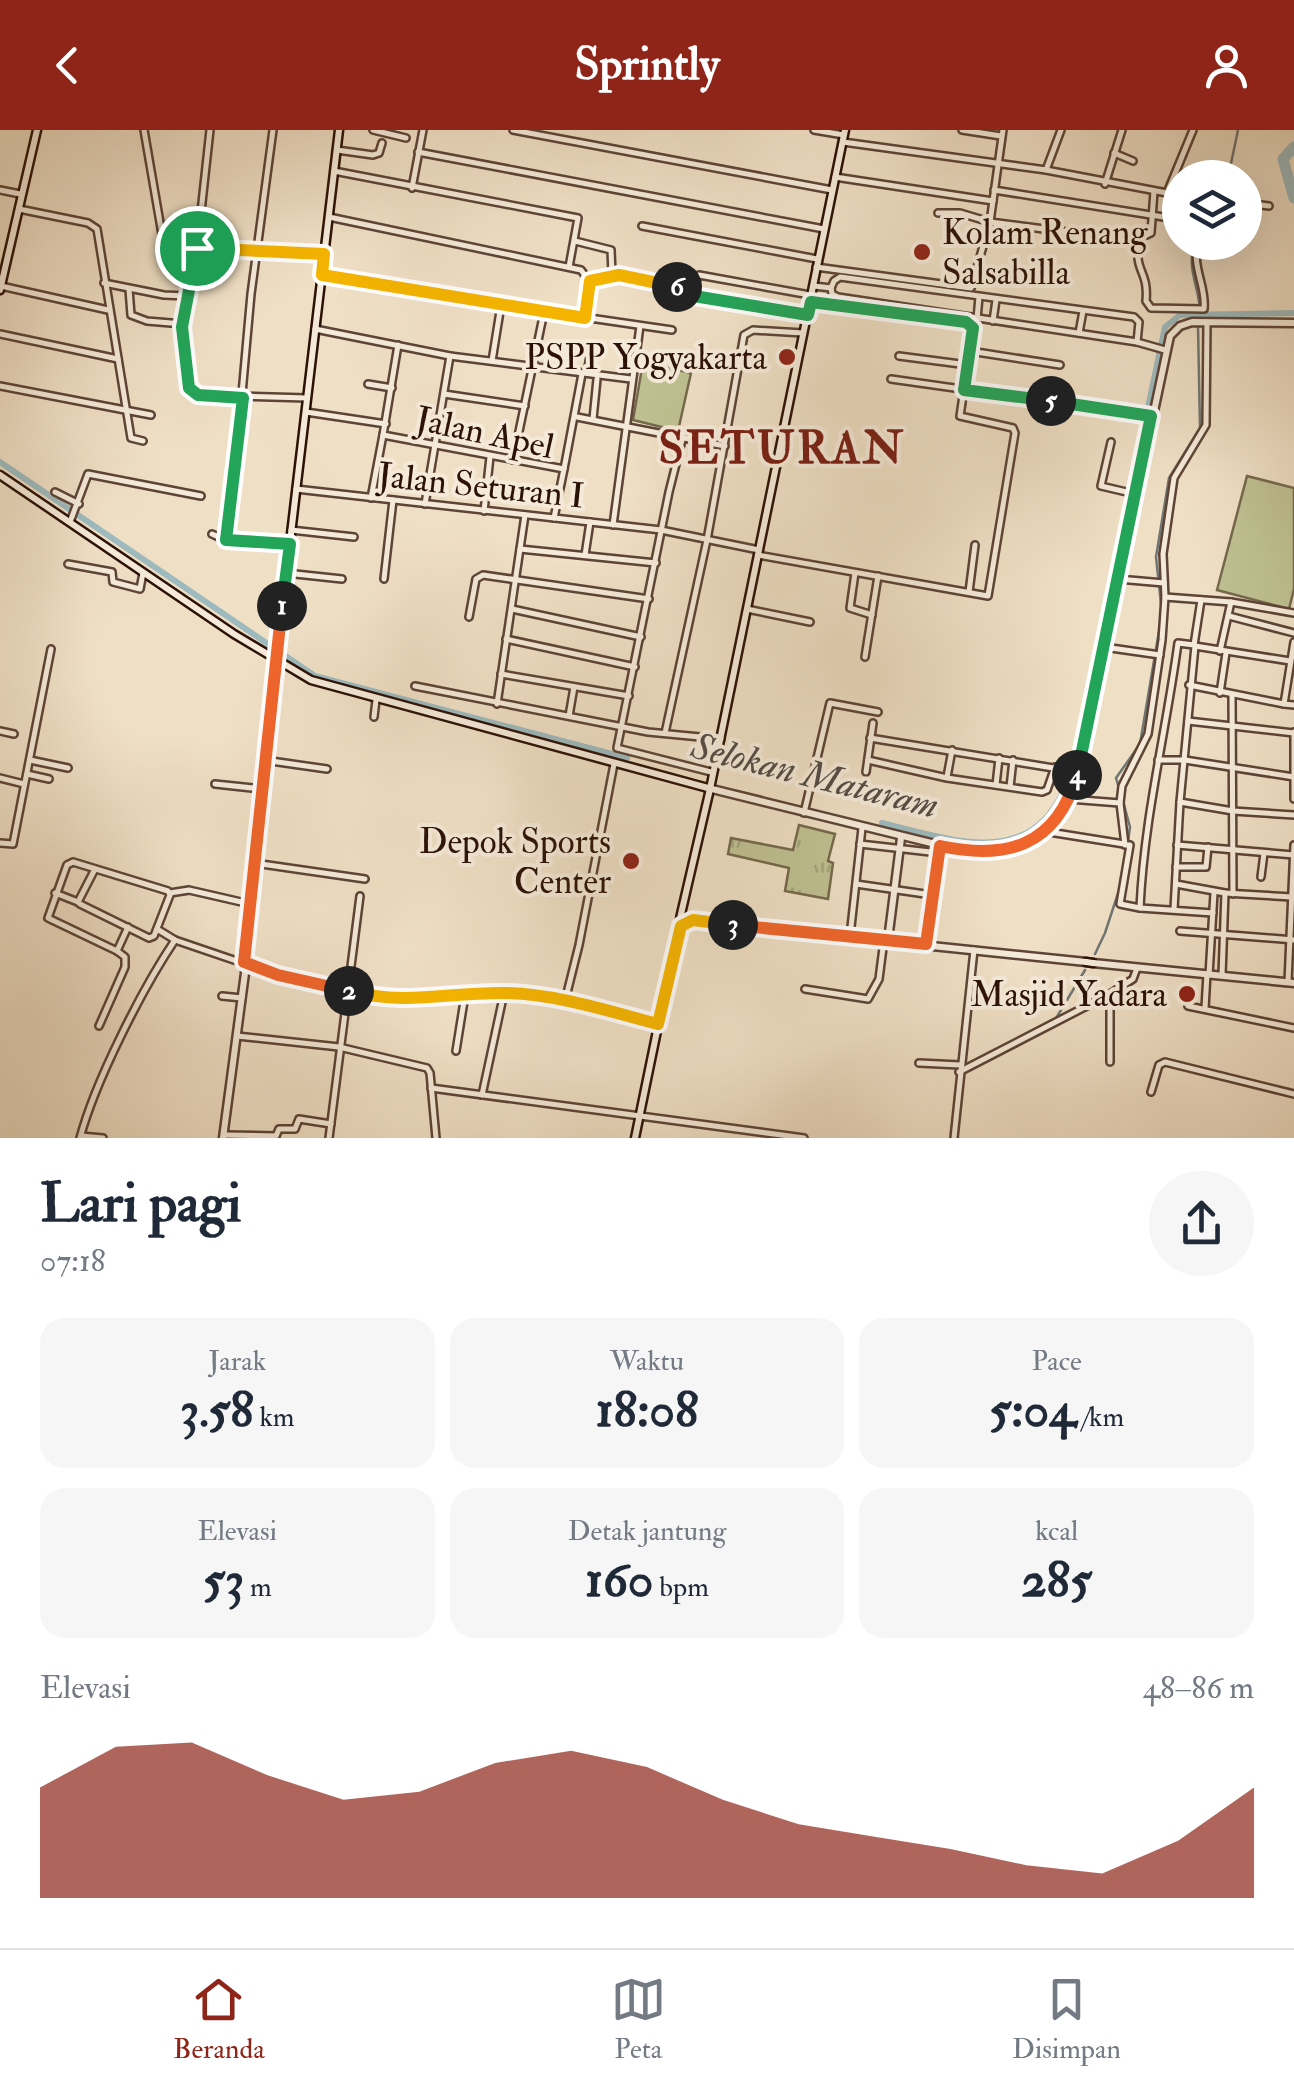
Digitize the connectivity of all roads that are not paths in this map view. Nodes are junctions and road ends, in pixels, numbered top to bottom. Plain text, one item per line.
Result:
1 (37, 130) edge
2 (144, 130) edge
3 (210, 130) edge
4 (272, 130) edge
5 (339, 130) edge
6 (374, 130) edge
7 (424, 130) edge
8 (514, 130) edge
9 (814, 130) edge
10 (962, 130) edge
11 (1061, 130) edge
12 (1122, 130) edge
13 (1193, 130) edge
14 (1002, 133) edge
15 (844, 135) edge
16 (406, 138) dead end
17 (382, 144) dead end
18 (337, 150) junction
19 (418, 152) junction
20 (1114, 154) junction
21 (1181, 160) edge
22 (1134, 161) dead end
23 (998, 162) junction
24 (1046, 170) junction
25 (334, 171) junction
26 (835, 178) junction
27 (1106, 184) junction
28 (412, 188) junction
29 (0, 190) edge
30 (832, 190) junction
31 (994, 190) junction
32 (1154, 192) junction
33 (1162, 193) edge
34 (20, 194) junction
35 (993, 202) junction
36 (1262, 205) edge
37 (1269, 206) dead end
38 (17, 208) junction
39 (1152, 213) junction
40 (938, 214) dead end
41 (1162, 216) edge
42 (329, 217) junction
43 (990, 222) junction
44 (642, 226) dead end
45 (824, 230) junction
46 (1122, 240) dead end
47 (575, 241) junction
48 (197, 248) junction
49 (258, 251) junction
50 (324, 254) junction
51 (1196, 260) edge
52 (816, 263) junction
53 (569, 266) junction
54 (322, 275) junction
55 (612, 276) junction
56 (590, 281) junction
57 (696, 281) dead end
58 (104, 284) junction
59 (812, 285) junction
60 (0, 288) edge
61 (129, 288) junction
62 (831, 288) junction
63 (187, 296) junction
64 (979, 297) junction
65 (810, 298) junction
66 (996, 299) junction
67 (501, 306) junction
68 (108, 310) junction
69 (1082, 311) junction
70 (544, 312) junction
71 (808, 315) junction
72 (585, 318) junction
73 (1196, 318) junction
74 (976, 319) junction
75 (993, 321) junction
76 (1294, 323) edge
77 (183, 324) junction
78 (640, 326) junction
79 (316, 329) junction
80 (672, 330) dead end
81 (0, 334) edge
82 (804, 334) junction
83 (1079, 334) junction
84 (1136, 342) junction
85 (398, 345) junction
86 (592, 346) dead end
87 (1160, 348) junction
88 (970, 351) junction
89 (450, 356) junction
90 (899, 356) dead end
91 (118, 359) junction
92 (492, 361) junction
93 (968, 365) junction
94 (1060, 365) dead end
95 (534, 368) junction
96 (585, 374) junction
97 (632, 379) junction
98 (597, 380) dead end
99 (891, 380) dead end
100 (368, 384) dead end
101 (0, 386) edge
102 (392, 388) junction
103 (964, 390) junction
104 (444, 394) junction
105 (243, 398) junction
106 (307, 398) junction
107 (524, 406) junction
108 (128, 412) junction
109 (306, 412) junction
110 (151, 414) dead end
111 (1150, 416) junction
112 (576, 417) junction
113 (592, 419) junction
114 (386, 424) junction
115 (627, 424) junction
116 (383, 435) junction
117 (683, 436) junction
118 (143, 441) dead end
119 (1111, 442) dead end
120 (725, 446) junction
121 (434, 447) junction
122 (490, 456) junction
123 (513, 460) junction
124 (564, 469) junction
125 (0, 474) edge
126 (296, 490) junction
127 (56, 492) dead end
128 (1133, 494) junction
129 (201, 496) dead end
130 (371, 498) junction
131 (394, 500) junction
132 (425, 504) junction
133 (78, 506) junction
134 (484, 511) junction
135 (525, 515) junction
136 (554, 518) junction
137 (71, 519) junction
138 (590, 522) junction
139 (613, 525) junction
140 (291, 530) junction
141 (662, 530) junction
142 (212, 534) dead end
143 (354, 537) dead end
144 (226, 540) junction
145 (707, 540) junction
146 (290, 544) junction
147 (975, 544) dead end
148 (520, 549) junction
149 (758, 552) junction
150 (585, 555) junction
151 (656, 563) junction
152 (68, 564) dead end
153 (286, 572) junction
154 (143, 573) junction
155 (855, 573) junction
156 (878, 576) junction
157 (384, 578) dead end
158 (516, 578) junction
159 (1118, 578) junction
160 (342, 579) dead end
161 (1162, 583) junction
162 (968, 592) junction
163 (1165, 597) junction
164 (649, 599) junction
165 (1200, 600) junction
166 (1232, 602) junction
167 (1249, 606) junction
168 (511, 609) junction
169 (746, 609) junction
170 (1294, 613) edge
171 (872, 615) junction
172 (468, 616) dead end
173 (1229, 616) junction
174 (1246, 620) junction
175 (810, 622) dead end
176 (1294, 633) edge
177 (641, 636) junction
178 (506, 639) junction
179 (1294, 642) edge
180 (1104, 647) junction
181 (51, 649) dead end
182 (1223, 652) junction
183 (1156, 655) junction
184 (276, 657) junction
185 (865, 657) dead end
186 (1290, 661) junction
187 (635, 667) junction
188 (502, 674) junction
189 (415, 686) dead end
190 (574, 686) junction
191 (1190, 686) junction
192 (1220, 693) junction
193 (628, 696) junction
194 (1232, 696) junction
195 (376, 700) junction
196 (497, 704) junction
197 (1284, 704) junction
198 (1294, 706) edge
199 (878, 712) dead end
200 (570, 716) junction
201 (374, 717) dead end
202 (1188, 721) junction
203 (873, 724) dead end
204 (622, 727) junction
205 (1232, 728) junction
206 (0, 731) edge
207 (1294, 732) edge
208 (664, 733) junction
209 (14, 734) dead end
210 (720, 738) junction
211 (870, 738) junction
212 (622, 750) junction
213 (952, 750) junction
214 (1000, 758) junction
215 (30, 760) junction
216 (264, 760) junction
217 (868, 760) junction
218 (1014, 760) junction
219 (1158, 760) junction
220 (1184, 760) junction
221 (617, 763) junction
222 (1233, 767) junction
223 (68, 768) dead end
224 (1058, 768) junction
225 (327, 770) dead end
226 (866, 772) dead end
227 (1077, 772) junction
228 (712, 773) junction
229 (27, 774) junction
230 (1294, 777) edge
231 (0, 778) edge
232 (947, 778) junction
233 (49, 779) dead end
234 (24, 784) junction
235 (215, 784) dead end
236 (996, 786) junction
237 (710, 788) junction
238 (1010, 788) junction
239 (262, 789) junction
240 (1068, 799) junction
241 (1294, 799) edge
242 (1180, 802) junction
243 (1120, 803) junction
244 (806, 806) junction
245 (1233, 812) junction
246 (1294, 815) edge
247 (862, 828) junction
248 (1044, 831) junction
249 (901, 837) junction
250 (0, 843) edge
251 (860, 844) junction
252 (1126, 844) junction
253 (1177, 844) junction
254 (1294, 846) edge
255 (1208, 847) junction
256 (900, 848) junction
257 (1232, 848) junction
258 (939, 850) junction
259 (1264, 853) junction
260 (1294, 856) edge
261 (254, 863) junction
262 (1176, 868) junction
263 (94, 869) junction
264 (1261, 877) dead end
265 (365, 878) dead end
266 (856, 884) junction
267 (1175, 884) junction
268 (894, 888) junction
269 (1214, 892) junction
270 (55, 893) junction
271 (170, 893) junction
272 (1225, 893) junction
273 (1233, 894) junction
274 (933, 895) junction
275 (360, 896) dead end
276 (1292, 897) edge
277 (78, 902) junction
278 (250, 904) junction
279 (684, 907) junction
280 (1140, 908) junction
281 (1174, 909) junction
282 (1213, 914) junction
283 (693, 920) junction
284 (128, 927) junction
285 (680, 928) junction
286 (158, 929) junction
287 (1180, 931) dead end
288 (1212, 933) junction
289 (1224, 934) junction
290 (850, 936) junction
291 (175, 940) junction
292 (886, 940) junction
293 (1292, 940) edge
294 (926, 944) junction
295 (974, 950) junction
296 (117, 951) junction
297 (244, 962) junction
298 (1138, 968) junction
299 (1208, 974) junction
300 (1222, 976) junction
301 (1291, 983) edge
302 (805, 989) dead end
303 (346, 990) junction
304 (504, 993) junction
305 (1110, 994) junction
306 (465, 995) junction
307 (222, 996) dead end
308 (242, 998) junction
309 (564, 1001) junction
310 (1188, 1006) dead end
311 (1205, 1008) junction
312 (658, 1024) junction
313 (99, 1026) dead end
314 (1294, 1028) edge
315 (237, 1036) junction
316 (339, 1047) junction
317 (456, 1051) dead end
318 (919, 1062) dead end
319 (1110, 1062) dead end
320 (959, 1068) junction
321 (431, 1088) junction
322 (1151, 1092) dead end
323 (1294, 1094) edge
324 (482, 1095) junction
325 (639, 1117) junction
326 (331, 1124) junction
327 (223, 1136) edge
328 (80, 1137) edge
329 (793, 1137) edge
330 (104, 1138) edge
331 (329, 1138) edge
332 (436, 1138) edge
333 (635, 1138) edge
334 (804, 1138) edge
335 (954, 1138) edge

1 - 34 main road
2 - 48 street
3 - 48 street
4 - 49 street
5 - 18 main road
6 - 16 street
7 - 19 street
8 - 30 street
9 - 15 street
10 - 14 street
11 - 24 street
12 - 20 street
13 - 21 street
14 - 23 street
15 - 23 street
15 - 26 main road
17 - 18 street
18 - 25 main road
19 - 28 street
19 - 45 street
20 - 22 street
20 - 27 street
23 - 24 street
23 - 31 street
24 - 27 street
25 - 28 street
25 - 42 main road
26 - 30 main road
26 - 35 street
27 - 32 street
28 - 47 street
29 - 34 street
30 - 45 main road
31 - 35 street
31 - 39 street
32 - 33 street
32 - 39 street
34 - 38 main road
35 - 43 street
36 - 37 street
38 - 58 street
38 - 60 main road
39 - 41 street
39 - 73 street
40 - 43 street
42 - 50 main road
42 - 53 street
43 - 46 street
43 - 52 street
44 - 52 street
45 - 52 main road
47 - 53 street
47 - 55 street
48 - 49 street
48 - 63 street
49 - 50 street
49 - 105 street
50 - 54 main road
51 - 73 street
52 - 59 main road
53 - 56 street
54 - 67 street
54 - 79 main road
55 - 56 street
55 - 71 street
56 - 72 street
57 - 65 street
58 - 61 street
58 - 68 street
59 - 62 street
59 - 65 main road
60 - 68 street
61 - 63 street
61 - 77 street
62 - 64 street
62 - 74 street
63 - 77 street
64 - 66 street
64 - 74 street
65 - 71 main road
65 - 88 street
66 - 69 street
66 - 75 street
67 - 70 street
67 - 92 street
68 - 91 street
69 - 83 street
69 - 84 street
70 - 72 street
70 - 95 street
71 - 82 main road
72 - 78 street
73 - 76 main road
73 - 87 main road
73 - 161 street
74 - 75 street
75 - 83 street
77 - 105 street
78 - 80 street
78 - 97 street
79 - 85 street
79 - 106 main road
81 - 91 street
82 - 120 street
82 - 149 main road
83 - 84 street
84 - 87 street
85 - 89 street
85 - 102 street, Jalan Apel
86 - 96 street
87 - 111 main road
88 - 93 street
88 - 94 street
89 - 92 street
89 - 104 street
90 - 93 street
91 - 108 street
92 - 95 street
93 - 103 street
95 - 96 street
95 - 107 street
96 - 97 street
96 - 112 street
97 - 115 street
98 - 113 street
99 - 103 street
100 - 102 street
101 - 108 street
102 - 114 street, Jalan Apel
103 - 111 street
103 - 162 street, Jalan Seturan I
104 - 107 street
104 - 121 street
105 - 106 street
105 - 144 street
106 - 109 main road
107 - 123 street
108 - 110 street
108 - 118 street
109 - 114 street
109 - 126 main road
111 - 128 main road
112 - 113 street
112 - 124 street
113 - 115 street
114 - 116 street, Jalan Apel
115 - 117 street
115 - 139 street
116 - 121 street, Jalan Apel
116 - 130 street
117 - 120 street
117 - 141 street
119 - 128 street
120 - 145 street
121 - 122 street, Jalan Apel
121 - 132 street
122 - 123 street, Jalan Apel
122 - 134 street
123 - 124 street, Jalan Apel
124 - 136 street, Jalan Apel
125 - 137 main road
126 - 130 street, Jalan Seturan I
126 - 140 main road
127 - 133 street
128 - 159 main road
129 - 133 street
130 - 131 street, Jalan Seturan I
131 - 132 street, Jalan Seturan I
131 - 157 street
132 - 134 street, Jalan Seturan I
133 - 137 street
134 - 135 street, Jalan Seturan I
135 - 136 street, Jalan Seturan I
135 - 148 street
136 - 138 street, Jalan Seturan I
137 - 154 main road
138 - 139 street, Jalan Seturan I
138 - 150 street
139 - 141 street, Jalan Seturan I
140 - 143 street
140 - 146 main road
141 - 145 street, Jalan Seturan I
141 - 151 street
142 - 144 street
144 - 146 street
145 - 149 street, Jalan Seturan I
145 - 208 street
146 - 153 main road
147 - 162 street
148 - 150 street
148 - 158 street
149 - 155 street, Jalan Seturan I
149 - 169 main road
150 - 151 street
151 - 164 street
152 - 154 street
153 - 160 street
153 - 184 main road
154 - 184 main road
155 - 156 street, Jalan Seturan I
155 - 171 street
156 - 162 street, Jalan Seturan I
156 - 171 street
158 - 164 street
158 - 168 street
158 - 172 street
159 - 161 street
159 - 180 main road
161 - 163 street
163 - 165 street
163 - 183 street
164 - 177 street
165 - 166 street
165 - 219 street
166 - 167 street
166 - 173 street
167 - 170 street
167 - 174 street
168 - 177 street
168 - 178 street
169 - 175 street
169 - 210 main road
171 - 185 street
173 - 174 street
173 - 182 street
174 - 176 street
177 - 187 street
178 - 187 street
178 - 188 street
179 - 186 street
180 - 183 street
180 - 227 main road
181 - 215 street
182 - 186 street
182 - 191 street
182 - 192 street
183 - 243 street
184 - 195 main road
184 - 216 main road
186 - 197 street
187 - 193 street
188 - 190 street
188 - 196 street
189 - 196 street
190 - 193 street
190 - 200 street
191 - 192 street
191 - 202 street
192 - 194 street
193 - 204 street
194 - 197 street
194 - 205 street
195 - 201 street
195 - 221 main road
196 - 200 street
197 - 198 street
199 - 244 street
200 - 204 street
202 - 205 street
202 - 220 street
203 - 211 street
204 - 208 street
204 - 212 street
205 - 207 street
205 - 222 street
206 - 209 street
207 - 230 street
208 - 210 street
210 - 228 main road
211 - 213 street
211 - 217 street
212 - 221 street
212 - 228 street
213 - 214 street
213 - 232 street
214 - 218 street
214 - 236 street
215 - 223 street
215 - 229 street
216 - 225 street
216 - 239 main road
217 - 226 street
217 - 232 street
218 - 224 street
218 - 238 street
219 - 220 street
219 - 280 street
220 - 222 street
220 - 242 street
221 - 237 main road
221 - 309 street
222 - 230 street
222 - 245 street
224 - 227 street
224 - 238 street
227 - 240 main road
228 - 237 main road
229 - 233 street
229 - 234 street
230 - 241 street
231 - 234 street
232 - 236 street
234 - 250 street
235 - 239 street
236 - 238 street
237 - 244 main road
237 - 279 main road
239 - 261 main road
240 - 243 street
240 - 248 main road
242 - 245 street
242 - 253 street
243 - 252 street
244 - 247 main road
245 - 246 street
245 - 257 street
247 - 249 main road
247 - 251 street
248 - 252 street
248 - 258 main road
249 - 256 main road
249 - 258 main road
251 - 256 street
251 - 266 street
252 - 280 street
253 - 255 street
253 - 262 street
254 - 260 street
255 - 257 street
255 - 262 street
256 - 258 street
256 - 268 main road
257 - 259 street
257 - 273 street
258 - 274 street
259 - 260 street
259 - 264 street
260 - 276 street
261 - 265 street
261 - 278 main road
262 - 267 street
263 - 270 street
263 - 271 street
263 - 277 street
266 - 268 street
266 - 290 street
267 - 269 street
267 - 281 street
268 - 274 street
268 - 292 main road
269 - 272 street
269 - 282 street
270 - 277 street
270 - 296 street
271 - 278 street
271 - 286 street
272 - 273 street
272 - 289 street
273 - 276 street
274 - 294 street
275 - 303 street
276 - 293 street
277 - 284 street
278 - 297 main road
279 - 283 main road
279 - 285 main road
280 - 281 street
281 - 282 street
282 - 288 street
283 - 285 main road
283 - 290 main road
284 - 286 street
284 - 296 street
285 - 312 main road
286 - 291 street
287 - 288 street
288 - 289 street
288 - 299 street
289 - 293 street
289 - 300 street
290 - 292 main road
291 - 297 street
291 - 328 street
292 - 294 main road
292 - 302 street
293 - 301 street
294 - 295 main road
295 - 298 main road
295 - 320 street
296 - 313 street
297 - 303 street
297 - 308 main road
298 - 299 main road
298 - 305 street
299 - 300 main road
299 - 311 street
300 - 301 main road
303 - 306 street
303 - 316 street
304 - 306 street
304 - 309 street
304 - 324 street
305 - 319 street
305 - 320 street
306 - 317 street
307 - 308 street
308 - 315 main road
309 - 312 street
310 - 311 street
311 - 314 street
312 - 325 main road
315 - 316 street
315 - 327 main road
316 - 321 street
316 - 326 street
318 - 320 street
320 - 335 street
321 - 324 street
321 - 332 street
322 - 323 street
324 - 325 street
325 - 329 street
325 - 333 main road
326 - 327 street
326 - 331 street
328 - 330 street
329 - 334 street

